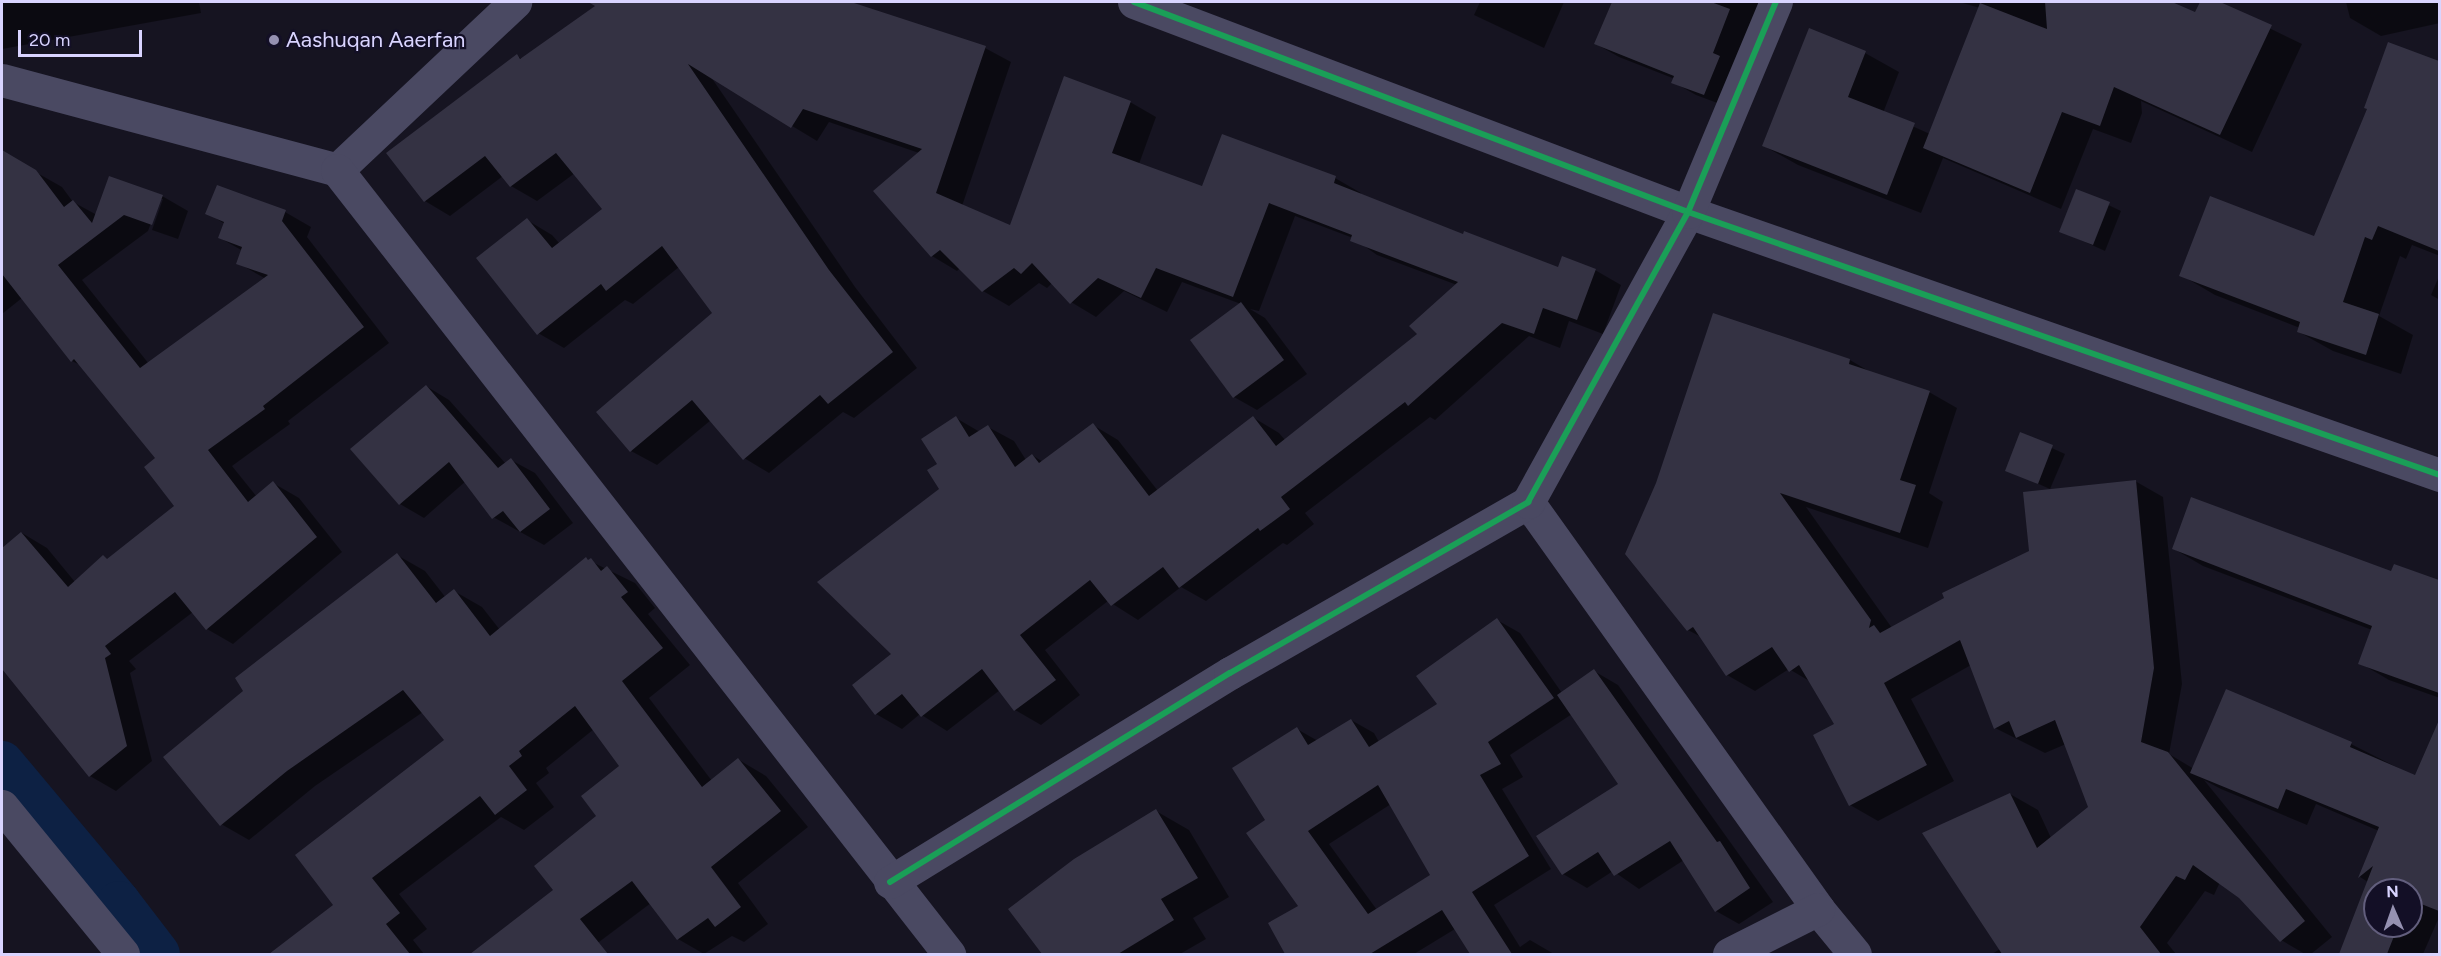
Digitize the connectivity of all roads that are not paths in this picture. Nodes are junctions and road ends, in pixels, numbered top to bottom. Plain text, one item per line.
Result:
1 (515, 2) edge
2 (1134, 2) edge
3 (1776, 2) edge
4 (2, 80) edge
5 (337, 170) junction
6 (1688, 212) junction
7 (2439, 475) edge
8 (1528, 502) junction
9 (2, 806) edge
10 (890, 882) junction
11 (1818, 909) junction
12 (123, 954) edge
13 (949, 954) edge
14 (1729, 954) edge
15 (1855, 954) edge

1 - 5 street
2 - 6 street
3 - 6 street
4 - 5 street
5 - 10 street
6 - 7 street
6 - 8 street
8 - 10 street
8 - 11 street
9 - 12 street
10 - 13 street
11 - 14 street
11 - 15 street

